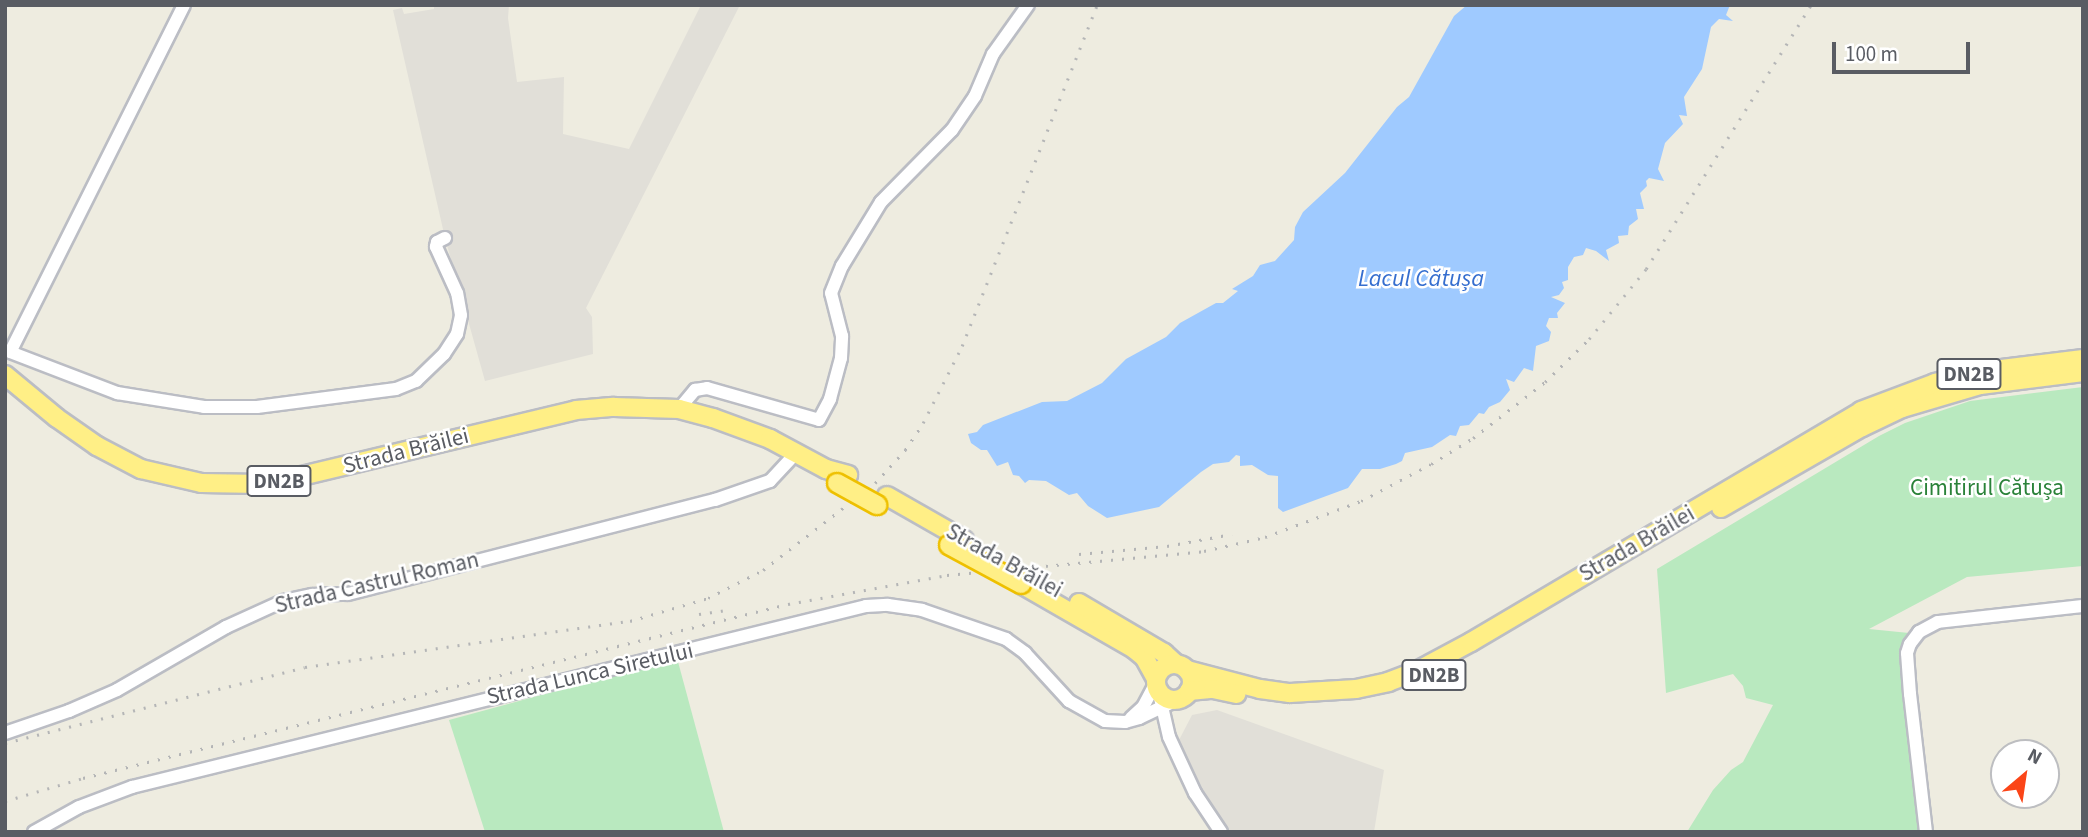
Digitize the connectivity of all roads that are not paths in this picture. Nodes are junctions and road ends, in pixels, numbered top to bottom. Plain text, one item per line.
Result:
1 (184, 5) edge
2 (1028, 5) edge
3 (445, 238) dead end
4 (2083, 342) edge
5 (8, 356) edge
6 (2080, 364) edge
7 (5, 375) edge
8 (679, 409) junction
9 (796, 453) junction
10 (1027, 581) junction
11 (2083, 606) edge
12 (1182, 667) junction
13 (1157, 684) junction
14 (1185, 695) junction
15 (1161, 710) junction
16 (1125, 722) junction
17 (5, 733) edge
18 (1169, 737) junction
19 (34, 832) edge
20 (1221, 832) edge
21 (1926, 832) edge

1 - 5 street
2 - 8 street
3 - 5 street
4 - 6 highway
6 - 12 highway, Strada Brăilei / DN2B
6 - 14 highway, Strada Brăilei / DN2B
7 - 8 highway, Strada Brăilei / DN2B
8 - 9 highway, Strada Brăilei / DN2B
9 - 10 highway, Strada Brăilei / DN2B
9 - 17 street, Strada Castrul Roman
10 - 12 highway, Strada Brăilei / DN2B
10 - 13 highway, Strada Brăilei / DN2B
11 - 21 street
12 - 13 highway
12 - 14 highway
13 - 14 highway, DN2B
13 - 15 street
13 - 16 street
14 - 15 street
14 - 18 street
15 - 16 street
15 - 18 street
16 - 18 street, Strada Lunca Siretului
16 - 19 street, Strada Lunca Siretului
18 - 20 street

